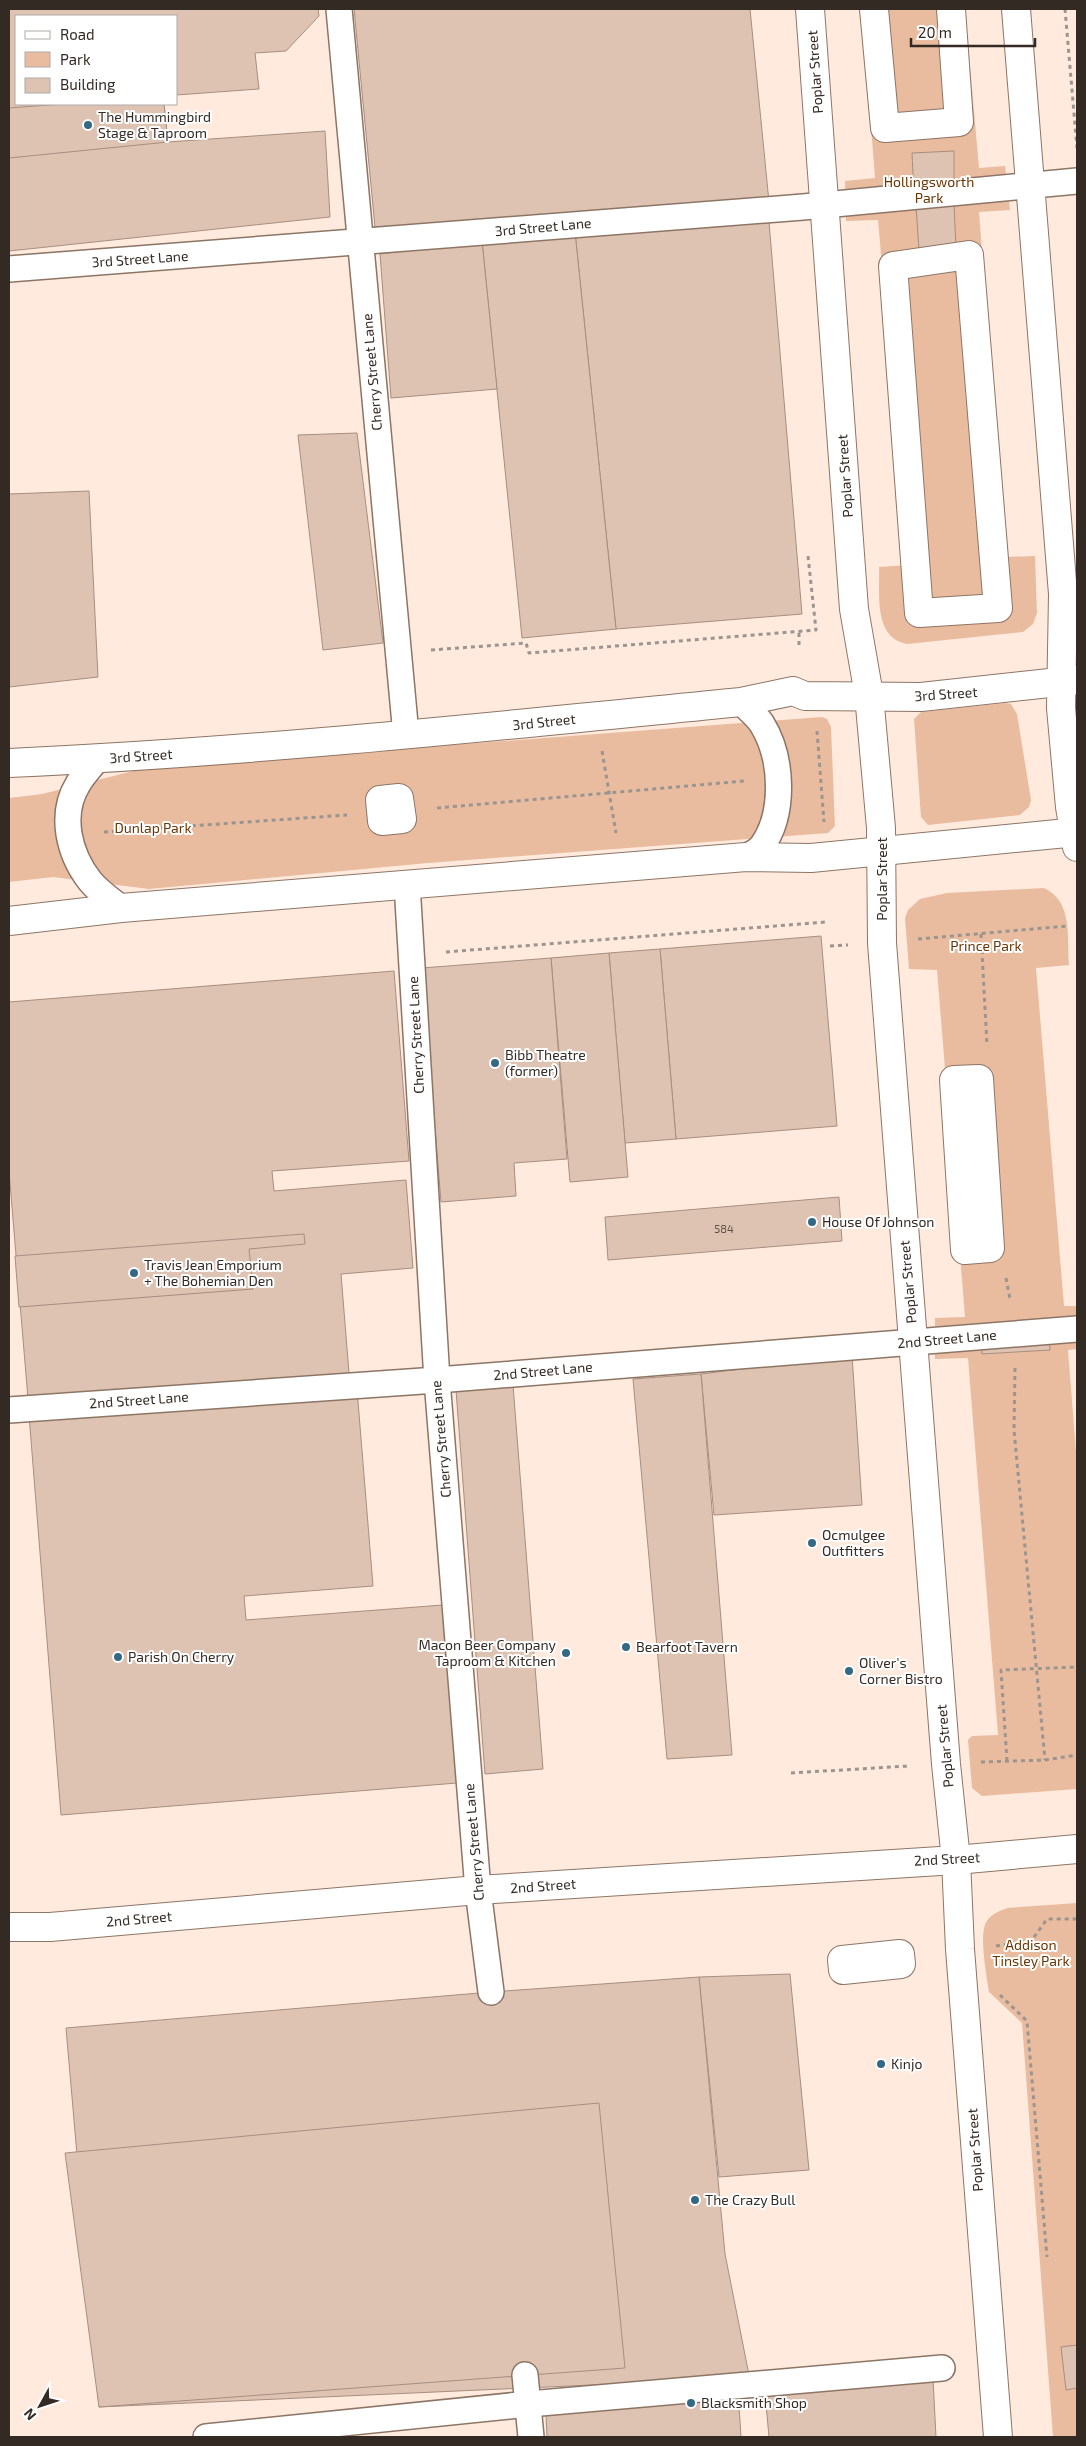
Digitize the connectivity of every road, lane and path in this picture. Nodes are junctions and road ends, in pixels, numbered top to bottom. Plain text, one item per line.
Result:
1 (339, 9) edge
2 (810, 9) edge
3 (874, 9) edge
4 (951, 9) edge
5 (1016, 9) edge
6 (1064, 9) edge
7 (1077, 151) edge
8 (1077, 181) edge
9 (1031, 186) junction
10 (825, 204) junction
11 (360, 242) junction
12 (893, 266) joint
13 (9, 269) edge
14 (808, 556) dead end
15 (799, 633) junction
16 (800, 647) dead end
17 (428, 650) dead end
18 (1069, 680) edge
19 (869, 695) junction
20 (741, 702) junction
21 (816, 727) dead end
22 (406, 735) junction
23 (602, 745) dead end
24 (96, 759) junction
25 (9, 763) edge
26 (751, 780) dead end
27 (609, 793) junction
28 (428, 809) dead end
29 (348, 815) dead end
30 (824, 824) dead end
31 (101, 832) dead end
32 (1076, 837) edge
33 (617, 840) dead end
34 (882, 852) junction
35 (746, 857) junction
36 (407, 884) junction
37 (122, 908) junction
38 (9, 922) edge
39 (826, 922) dead end
40 (1067, 926) dead end
41 (916, 939) dead end
42 (440, 952) dead end
43 (979, 1079) joint
44 (1077, 1329) edge
45 (913, 1342) junction
46 (437, 1380) junction
47 (9, 1410) edge
48 (1077, 1667) edge
49 (1077, 1755) edge
50 (1007, 1761) junction
51 (979, 1762) dead end
52 (912, 1765) dead end
53 (791, 1773) dead end
54 (1077, 1849) edge
55 (956, 1860) junction
56 (478, 1890) junction
57 (1077, 1919) edge
58 (9, 1927) edge
59 (990, 1946) dead end
60 (995, 1990) dead end
61 (492, 1992) dead end
62 (1047, 2257) dead end
63 (942, 2368) dead end
64 (525, 2375) dead end
65 (529, 2404) junction
66 (206, 2437) edge
67 (531, 2437) edge
68 (998, 2437) edge

1 - 11 lane, Cherry Street Lane
2 - 10 street, Poplar Street
3 - 4 street
5 - 9 street
6 - 7 path
8 - 9 lane, 3rd Street Lane
9 - 10 lane, 3rd Street Lane
9 - 18 street
10 - 11 lane, 3rd Street Lane
10 - 19 street, Poplar Street
11 - 13 lane, 3rd Street Lane
11 - 22 lane, Cherry Street Lane
12 - 12 street
14 - 15 path
15 - 16 path
15 - 17 path
18 - 19 street, 3rd Street
18 - 32 street
19 - 20 street, 3rd Street
19 - 34 street, Poplar Street
20 - 22 street, 3rd Street
20 - 35 lane
21 - 30 path
22 - 24 street, 3rd Street
23 - 27 path
24 - 25 street, 3rd Street
24 - 37 lane
26 - 27 path
27 - 28 path
27 - 33 path
29 - 31 path
32 - 34 street
34 - 35 street
34 - 45 street, Poplar Street
35 - 36 street
36 - 37 street
36 - 46 lane, Cherry Street Lane
37 - 38 street
39 - 42 path
40 - 41 path
43 - 43 street
44 - 45 lane, 2nd Street Lane
45 - 46 lane, 2nd Street Lane
45 - 55 street, Poplar Street
46 - 47 lane, 2nd Street Lane
46 - 56 lane, Cherry Street Lane
48 - 50 path
49 - 50 path
50 - 51 path
52 - 53 path
54 - 55 street, 2nd Street
55 - 56 street, 2nd Street
55 - 68 street, Poplar Street
56 - 58 street, 2nd Street
56 - 61 lane, Cherry Street Lane
57 - 59 path
60 - 62 path
63 - 65 lane
64 - 65 lane
65 - 66 lane
65 - 67 lane

